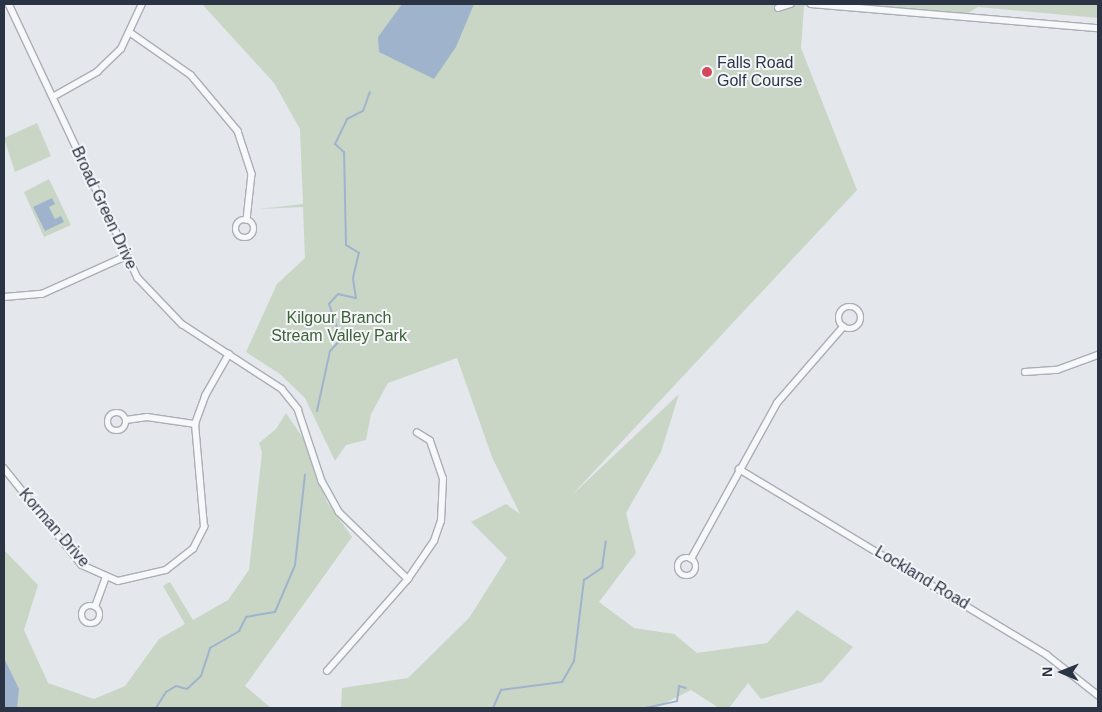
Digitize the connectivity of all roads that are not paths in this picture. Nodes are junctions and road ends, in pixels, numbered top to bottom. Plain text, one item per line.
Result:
1 (9, 4) edge
2 (142, 4) edge
3 (790, 4) edge
4 (811, 4) edge
5 (778, 8) dead end
6 (1098, 28) edge
7 (131, 33) junction
8 (53, 97) junction
9 (247, 220) dead end
10 (126, 256) junction
11 (4, 297) edge
12 (843, 327) junction
13 (229, 354) junction
14 (1098, 355) edge
15 (1025, 372) dead end
16 (126, 420) dead end
17 (195, 424) junction
18 (417, 433) dead end
19 (4, 468) edge
20 (739, 470) junction
21 (691, 558) dead end
22 (105, 579) junction
23 (408, 579) junction
24 (95, 607) dead end
25 (328, 672) dead end
26 (1098, 695) edge

1 - 8 street, Broad Green Drive
2 - 7 street
3 - 5 street
4 - 6 street
7 - 8 street
7 - 9 street
8 - 10 street, Broad Green Drive
10 - 11 street
10 - 13 street, Broad Green Drive
12 - 12 street
12 - 20 street
13 - 17 street, Korman Drive
13 - 23 street, Broad Green Drive
14 - 15 street
16 - 17 street
17 - 22 street, Korman Drive
18 - 23 street
19 - 22 street, Korman Drive
20 - 21 street
20 - 26 street, Lockland Road
22 - 24 street
23 - 25 street

